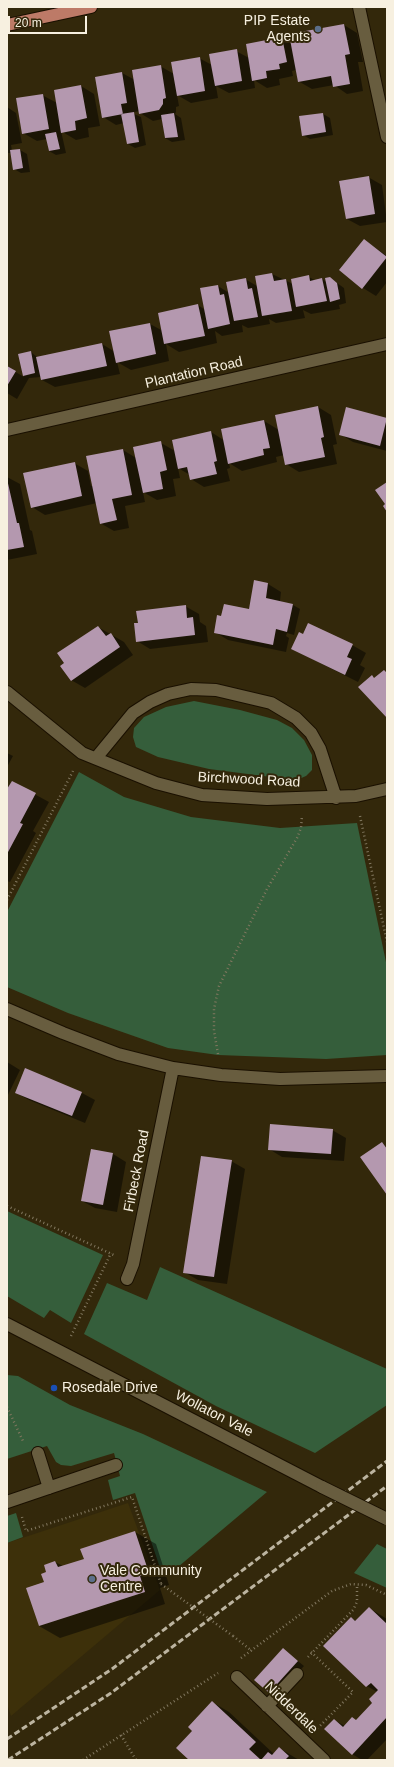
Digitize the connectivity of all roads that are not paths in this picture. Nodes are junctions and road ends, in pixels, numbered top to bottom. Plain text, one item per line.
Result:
1 (86, 7) edge
2 (359, 7) edge
3 (7, 25) edge
4 (387, 137) edge
5 (387, 344) edge
6 (7, 430) edge
7 (7, 692) edge
8 (96, 758) junction
9 (387, 789) edge
10 (336, 798) junction
11 (7, 1009) edge
12 (173, 1068) junction
13 (387, 1076) edge
14 (127, 1279) dead end
15 (7, 1324) edge
16 (38, 1453) road end
17 (116, 1466) dead end
18 (49, 1488) junction
19 (12, 1500) edge
20 (387, 1519) edge
21 (297, 1674) road end
22 (237, 1678) dead end
23 (267, 1706) junction
24 (319, 1758) edge

1 - 3 main road
2 - 4 street
5 - 6 street, Plantation Road
7 - 8 street, Birchwood Road
8 - 10 street, Birchwood Road
8 - 10 street
9 - 10 street, Birchwood Road
11 - 12 street
12 - 13 street
12 - 14 street, Firbeck Road
15 - 20 street, Wollaton Vale, bridge
16 - 18 street
17 - 18 street
18 - 19 street
21 - 23 street
22 - 23 street, Nidderdale
23 - 24 street, Nidderdale

